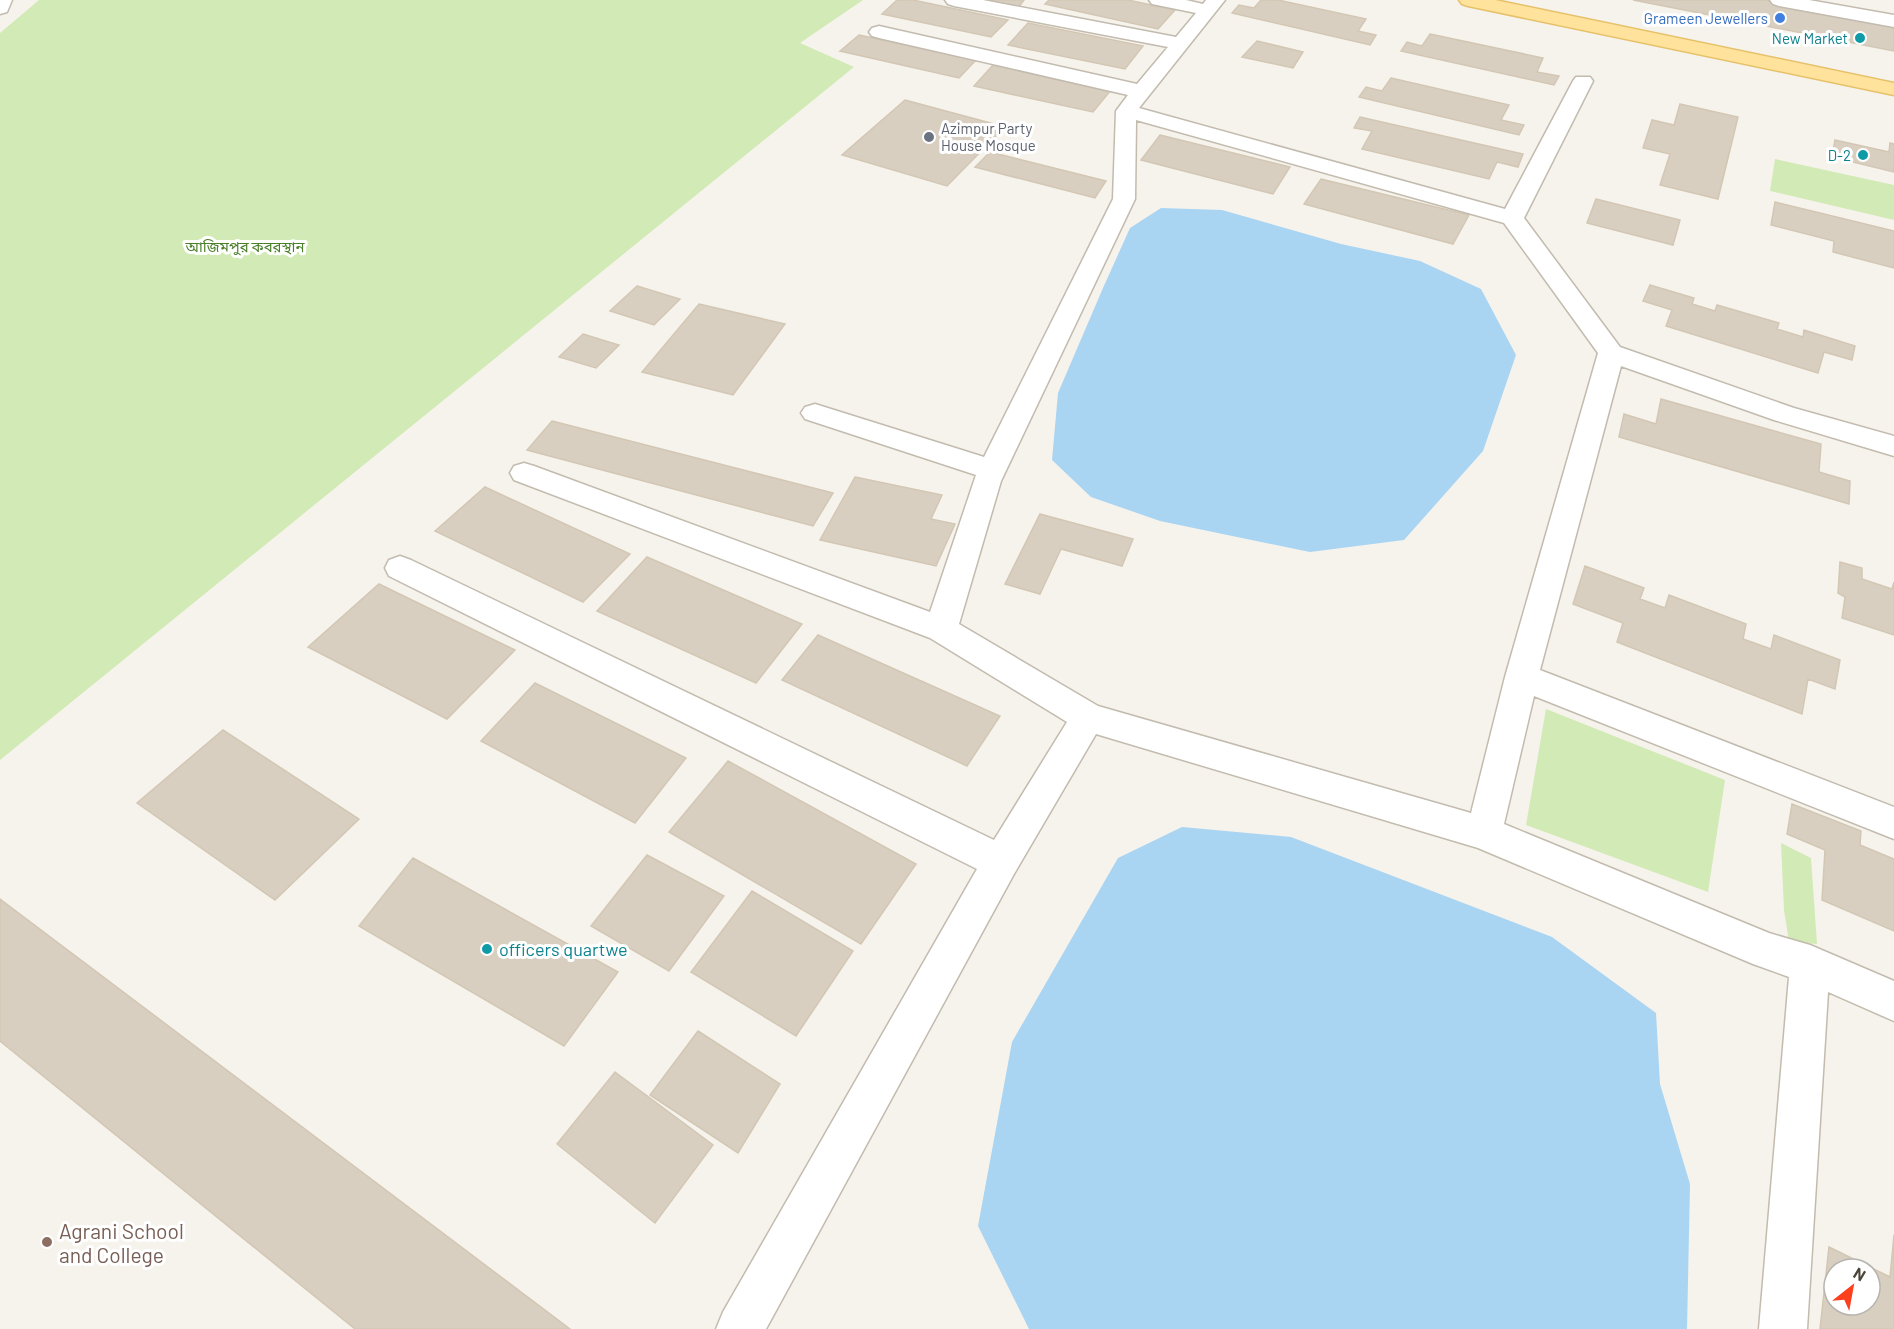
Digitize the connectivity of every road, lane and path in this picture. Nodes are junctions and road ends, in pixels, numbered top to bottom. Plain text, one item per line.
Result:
1 (3, 0) edge
2 (954, 0) edge
3 (1158, 0) edge
4 (1468, 0) edge
5 (1531, 0) edge
6 (1779, 0) edge
7 (1212, 5) edge
8 (0, 8) edge
9 (1894, 21) edge
10 (879, 32) dead end
11 (1181, 44) junction
12 (1894, 74) edge
13 (1583, 81) dead end
14 (1894, 89) edge
15 (1135, 102) junction
16 (1512, 218) junction
17 (1611, 353) junction
18 (815, 413) dead end
19 (1894, 446) edge
20 (992, 470) junction
21 (524, 473) dead end
22 (400, 568) dead end
23 (941, 629) junction
24 (1522, 677) junction
25 (1088, 717) junction
26 (1894, 823) edge
27 (1484, 833) junction
28 (1001, 862) junction
29 (1810, 963) junction
30 (1894, 1001) edge
31 (740, 1329) edge
32 (1783, 1329) edge

1 - 8 street
2 - 11 street
3 - 7 street
4 - 14 main road
5 - 12 main road
6 - 9 street
7 - 11 street
10 - 15 street
11 - 15 street
13 - 16 street
15 - 16 street
15 - 20 street
16 - 17 street
17 - 19 street
17 - 24 street
18 - 20 street
20 - 23 street
21 - 23 street
22 - 28 street
23 - 25 street
24 - 26 street
24 - 27 street
25 - 27 street
25 - 28 street
27 - 29 street
28 - 31 street
29 - 30 street
29 - 32 street

